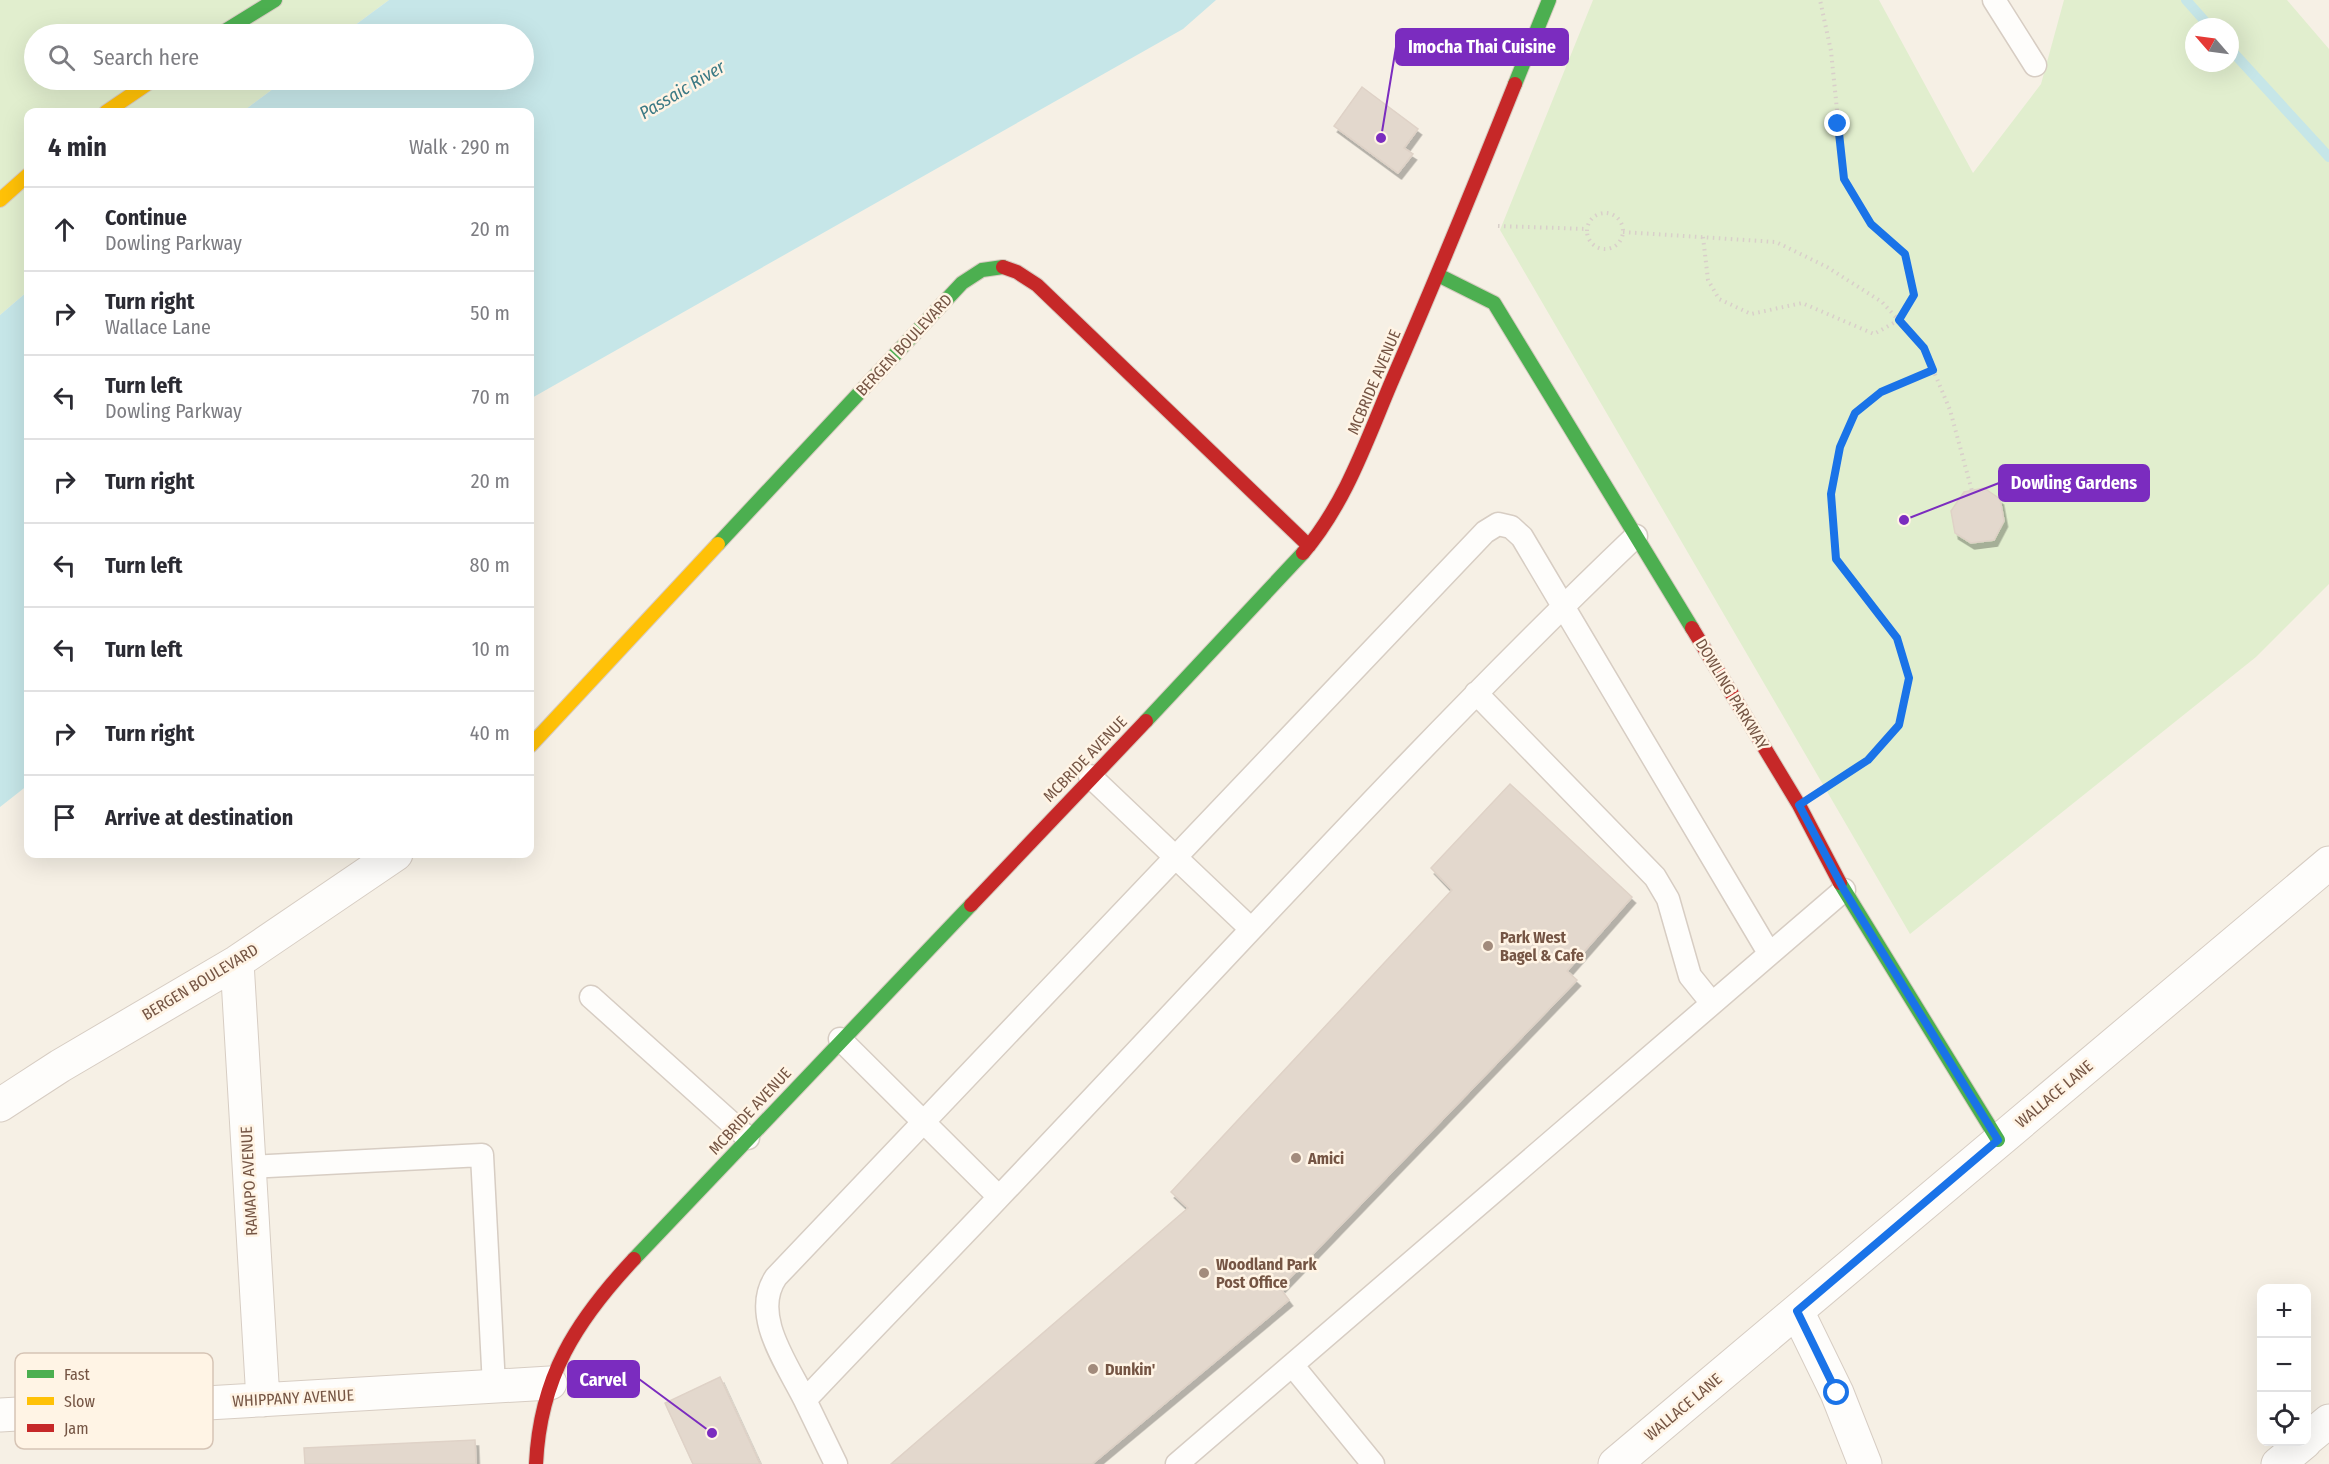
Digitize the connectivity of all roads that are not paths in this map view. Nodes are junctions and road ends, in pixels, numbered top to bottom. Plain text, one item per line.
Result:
1 (275, 0) edge
2 (1550, 0) edge
3 (1994, 0) edge
4 (236, 24) edge
5 (2035, 65) dead end
6 (138, 90) edge
7 (112, 108) edge
8 (24, 179) edge
9 (0, 200) edge
10 (1438, 275) junction
11 (1636, 536) junction
12 (1310, 546) junction
13 (1562, 608) junction
14 (1476, 693) junction
15 (534, 742) edge
16 (1090, 776) junction
17 (1173, 856) junction
18 (390, 858) edge
19 (2329, 863) edge
20 (1844, 890) junction
21 (1250, 928) junction
22 (1769, 952) junction
23 (237, 962) junction
24 (591, 997) dead end
25 (1711, 1002) junction
26 (840, 1040) junction
27 (0, 1105) edge
28 (922, 1123) junction
29 (748, 1138) junction
30 (1998, 1140) junction
31 (248, 1167) junction
32 (999, 1197) junction
33 (1797, 1311) junction
34 (1293, 1366) junction
35 (550, 1383) junction
36 (494, 1386) junction
37 (263, 1400) junction
38 (805, 1400) junction
39 (213, 1403) edge
40 (15, 1414) edge
41 (0, 1415) edge
42 (2329, 1421) edge
43 (2311, 1437) edge
44 (2300, 1446) edge
45 (536, 1464) edge
46 (836, 1464) edge
47 (1177, 1464) edge
48 (1373, 1464) edge
49 (1615, 1464) edge
50 (1865, 1464) edge
51 (2278, 1464) edge

1 - 4 street
2 - 10 street, MCBRIDE AVENUE
3 - 5 lane
6 - 7 street
8 - 9 street
10 - 11 street, DOWLING PARKWAY
10 - 12 street, MCBRIDE AVENUE
11 - 13 lane
11 - 20 street, DOWLING PARKWAY
12 - 15 street, BERGEN BOULEVARD
12 - 16 street, MCBRIDE AVENUE
13 - 14 lane
13 - 17 lane
13 - 22 lane
14 - 21 lane
14 - 25 lane
16 - 17 lane
16 - 26 street, MCBRIDE AVENUE
17 - 21 lane
17 - 28 lane
18 - 23 street, BERGEN BOULEVARD
19 - 30 street, WALLACE LANE
20 - 22 lane
20 - 30 street, DOWLING PARKWAY
21 - 32 lane
22 - 25 lane
23 - 27 street, BERGEN BOULEVARD
23 - 31 street, RAMAPO AVENUE
24 - 29 lane
25 - 34 lane
26 - 28 lane
26 - 29 street, MCBRIDE AVENUE
28 - 32 lane
28 - 38 lane
29 - 35 street, MCBRIDE AVENUE
30 - 33 street, WALLACE LANE
31 - 36 lane
31 - 37 street, RAMAPO AVENUE
32 - 38 lane
33 - 49 street, WALLACE LANE
33 - 50 street
34 - 47 lane
34 - 48 lane
35 - 36 street, WHIPPANY AVENUE
35 - 45 street, MCBRIDE AVENUE
36 - 37 street, WHIPPANY AVENUE
37 - 39 street, WHIPPANY AVENUE
38 - 46 lane
40 - 41 street, WHIPPANY AVENUE
42 - 43 street
44 - 51 street

